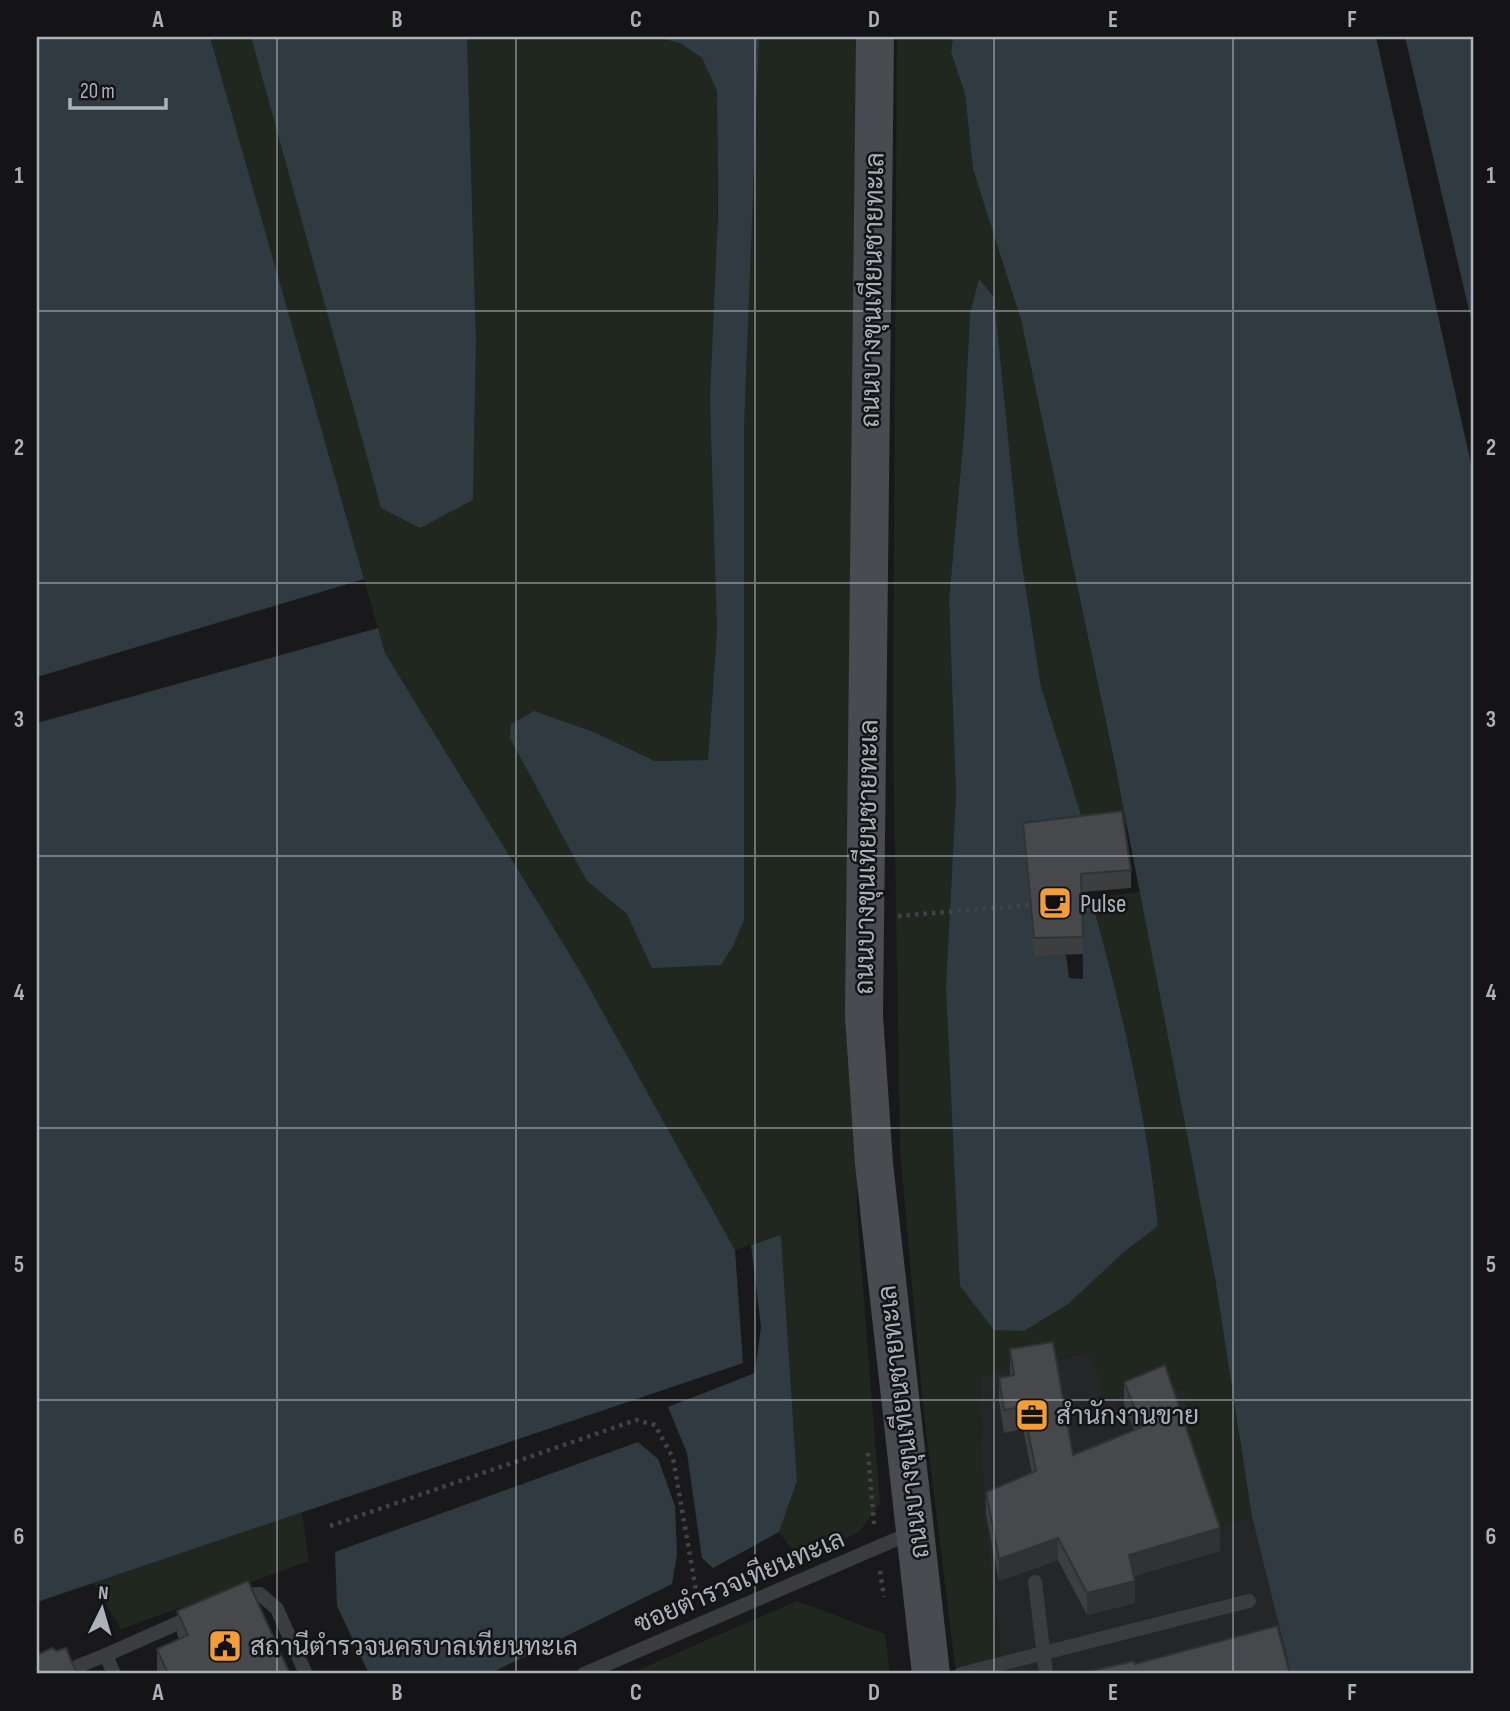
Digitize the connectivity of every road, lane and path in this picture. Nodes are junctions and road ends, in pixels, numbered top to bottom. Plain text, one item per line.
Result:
1 (875, 37) edge
2 (1029, 905) edge
3 (865, 918) junction
4 (330, 1525) dead end
5 (914, 1532) junction
6 (1035, 1582) dead end
7 (1249, 1601) dead end
8 (701, 1624) junction
9 (1044, 1653) junction
10 (106, 1655) junction
11 (58, 1674) edge
12 (114, 1674) edge
13 (306, 1674) edge
14 (584, 1674) edge
15 (931, 1674) edge
16 (961, 1674) edge
17 (1046, 1674) edge

1 - 3 main road, ถนนบางขุนเทียนชายทะเล
2 - 3 path
3 - 5 main road, ถนนบางขุนเทียนชายทะเล
4 - 8 path
5 - 8 lane, ซอยตำรวจเทียนทะเล
5 - 15 main road, ถนนบางขุนเทียนชายทะเล
6 - 9 lane
7 - 9 lane
8 - 14 lane, ซอยตำรวจเทียนทะเล
9 - 16 lane
9 - 17 lane
10 - 11 lane
10 - 12 lane
10 - 13 lane

